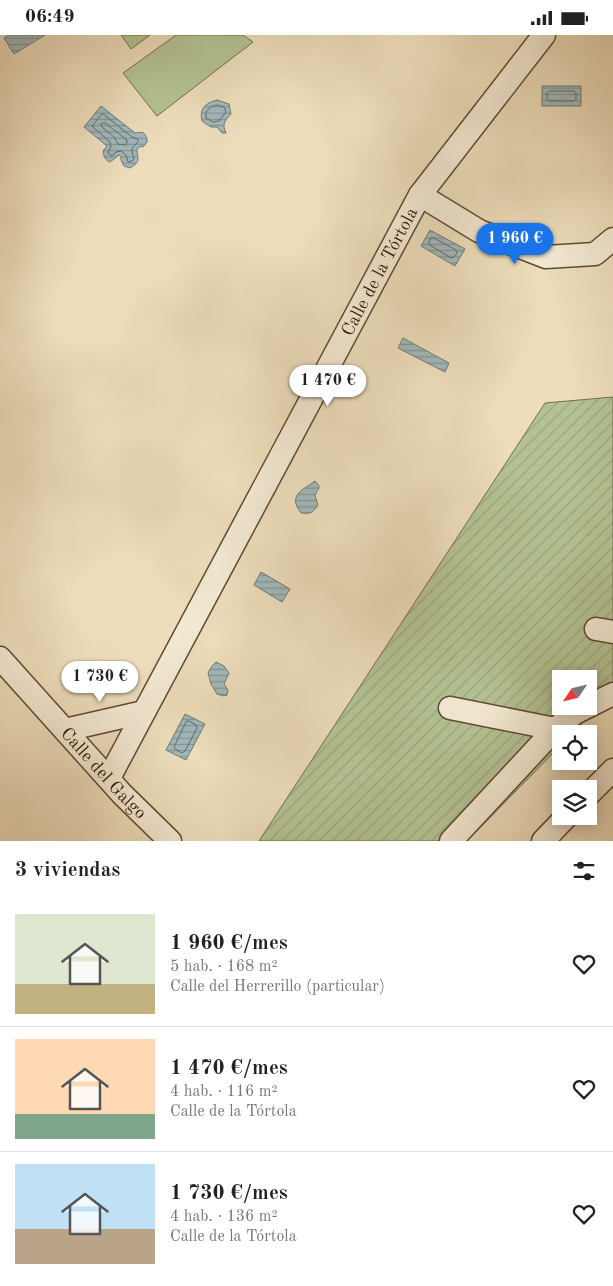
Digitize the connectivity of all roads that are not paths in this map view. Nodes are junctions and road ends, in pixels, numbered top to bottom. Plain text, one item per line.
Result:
1 (544, 35) edge
2 (420, 195) junction
3 (613, 239) edge
4 (0, 658) edge
5 (613, 694) edge
6 (450, 708) dead end
7 (144, 712) junction
8 (560, 725) edge
9 (552, 728) edge
10 (65, 730) junction
11 (552, 732) edge
12 (613, 770) edge
13 (109, 778) junction
14 (597, 786) edge
15 (558, 825) edge
16 (170, 841) edge
17 (451, 841) edge
18 (543, 841) edge

1 - 2 street, Calle de la Tórtola
2 - 3 street
2 - 7 street, Calle de la Tórtola
4 - 10 street, Calle del Galgo
5 - 8 street
6 - 9 street
7 - 10 street
7 - 13 street, Calle de la Tórtola
10 - 13 street, Calle del Galgo
11 - 17 street
12 - 14 street
13 - 16 street, Calle del Galgo
15 - 18 street

